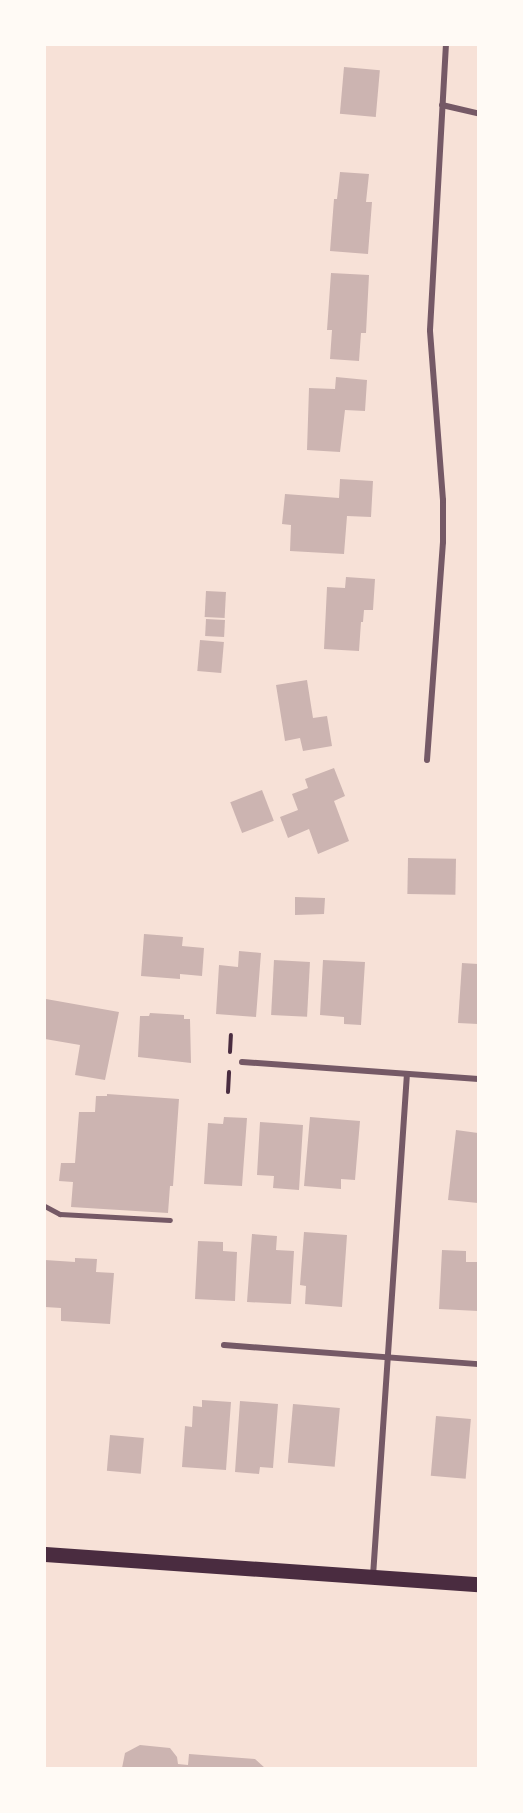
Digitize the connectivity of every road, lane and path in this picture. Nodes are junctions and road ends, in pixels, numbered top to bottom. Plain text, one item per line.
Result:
1 (446, 45) edge
2 (442, 105) junction
3 (478, 113) edge
4 (428, 760) dead end
5 (242, 1062) dead end
6 (407, 1074) junction
7 (478, 1079) edge
8 (45, 1206) edge
9 (170, 1220) dead end
10 (224, 1345) dead end
11 (387, 1357) junction
12 (478, 1364) edge
13 (45, 1554) edge
14 (373, 1577) junction
15 (478, 1584) edge

1 - 2 street
2 - 3 street
2 - 4 street
5 - 6 street
6 - 7 street
6 - 11 street
8 - 9 lane
10 - 11 street
11 - 12 street
11 - 14 street
13 - 14 main road
14 - 15 main road

